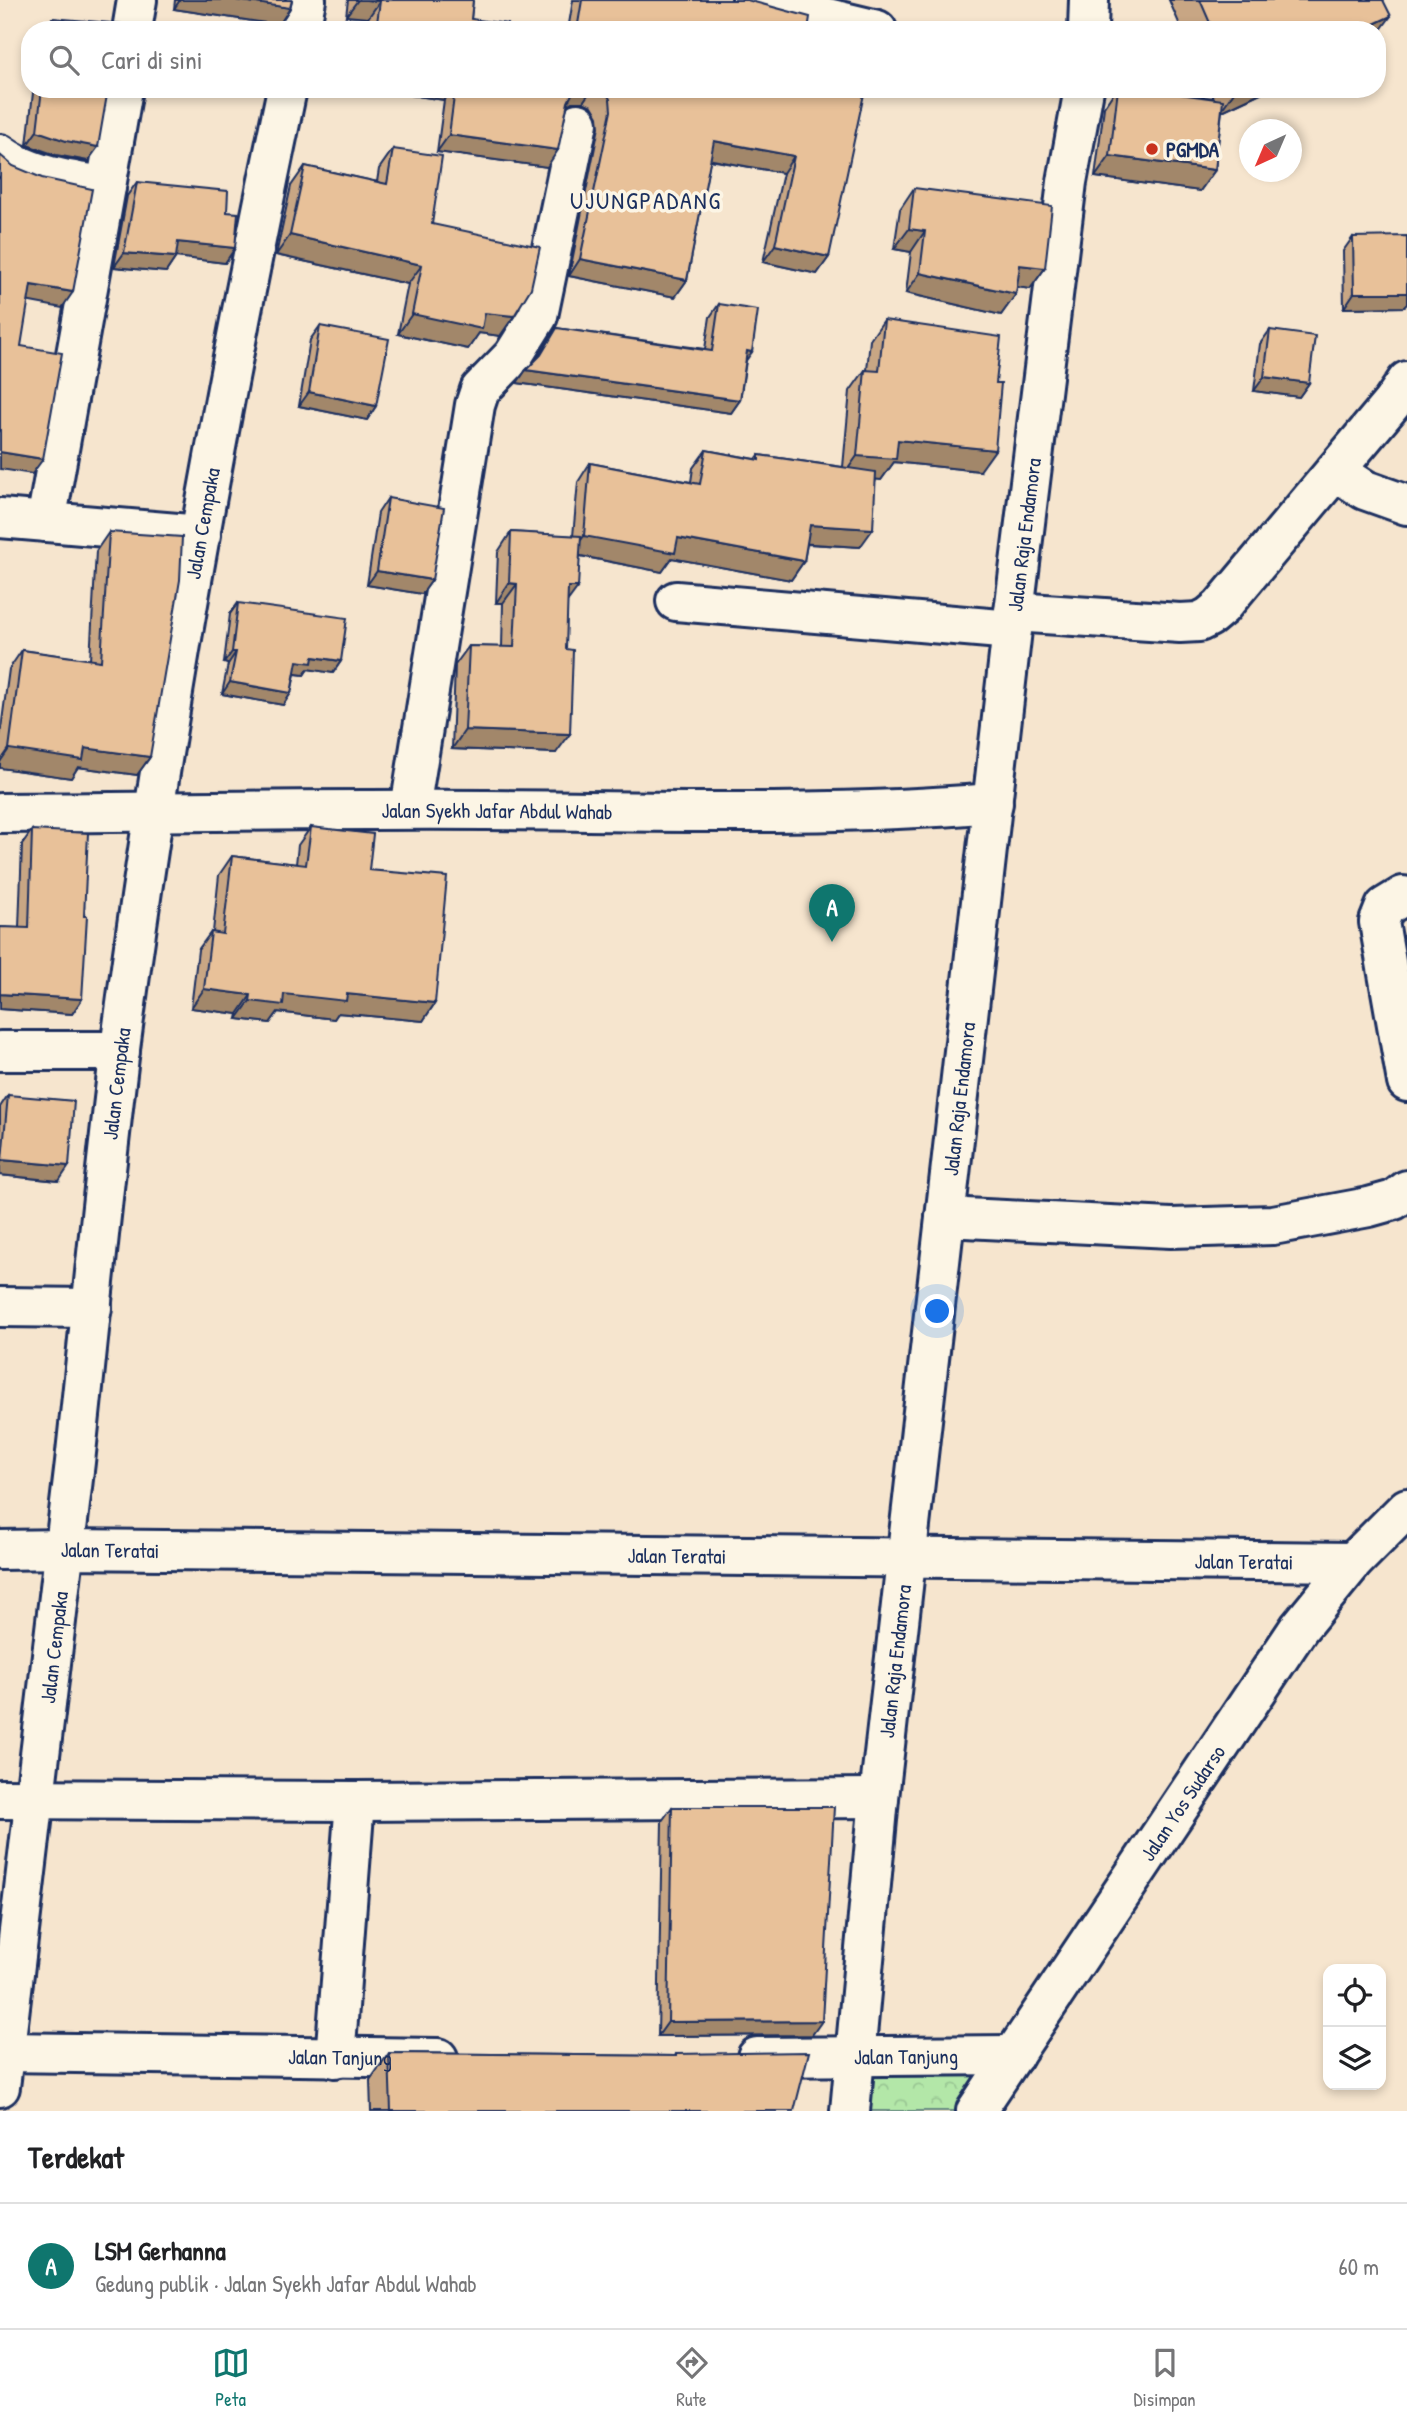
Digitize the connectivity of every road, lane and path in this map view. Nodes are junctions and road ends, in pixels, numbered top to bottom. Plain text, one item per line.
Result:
1 (137, 0) edge
2 (306, 0) edge
3 (752, 0) edge
4 (1089, 0) edge
5 (134, 21) edge
6 (302, 21) edge
7 (840, 21) edge
8 (1088, 21) edge
9 (122, 98) edge
10 (285, 98) edge
11 (1082, 98) edge
12 (578, 122) dead end
13 (0, 154) edge
14 (107, 187) junction
15 (1407, 381) edge
16 (1336, 471) junction
17 (1407, 505) edge
18 (0, 519) edge
19 (46, 522) junction
20 (201, 535) junction
21 (676, 601) dead end
22 (1013, 621) junction
23 (993, 803) junction
24 (410, 809) junction
25 (0, 813) edge
26 (154, 813) junction
27 (1403, 896) dead end
28 (0, 1051) edge
29 (120, 1051) junction
30 (1407, 1082) edge
31 (1407, 1190) edge
32 (945, 1217) junction
33 (0, 1307) edge
34 (92, 1308) junction
35 (1407, 1508) edge
36 (65, 1549) junction
37 (0, 1550) edge
38 (905, 1559) junction
39 (1353, 1562) junction
40 (18, 1798) edge
41 (879, 1798) junction
42 (355, 1801) junction
43 (1014, 2055) junction
44 (855, 2056) junction
45 (335, 2058) junction
46 (716, 2058) edge
47 (469, 2059) edge
48 (1, 2064) edge
49 (850, 2111) edge
50 (976, 2111) edge

1 - 5 street
2 - 6 street
3 - 7 street
4 - 8 street
9 - 14 street
10 - 20 street, Jalan Cempaka
11 - 22 street, Jalan Raja Endamora
12 - 24 street
13 - 14 street
14 - 19 street
15 - 16 street
16 - 17 street
16 - 22 street
18 - 19 street
19 - 20 street
20 - 26 street, Jalan Cempaka
21 - 22 street
22 - 23 street, Jalan Raja Endamora
23 - 24 street, Jalan Syekh Jafar Abdul Wahab
23 - 32 street, Jalan Raja Endamora
24 - 26 street, Jalan Syekh Jafar Abdul Wahab
25 - 26 street, Jalan Syekh Jafar Abdul Wahab
26 - 29 street, Jalan Cempaka
27 - 30 street
28 - 29 street
29 - 34 street, Jalan Cempaka
31 - 32 street
32 - 38 street, Jalan Raja Endamora
33 - 34 street
34 - 36 street, Jalan Cempaka
35 - 39 street, Jalan Yos Sudarso
36 - 37 street, Jalan Teratai
36 - 38 street, Jalan Teratai
36 - 40 street, Jalan Cempaka
38 - 39 street, Jalan Teratai
38 - 41 street, Jalan Raja Endamora
39 - 43 street, Jalan Yos Sudarso
40 - 42 street
40 - 48 street, Jalan Cempaka
41 - 42 street
41 - 44 street, Jalan Raja Endamora
42 - 45 street
43 - 44 street, Jalan Tanjung
43 - 50 street, Jalan Yos Sudarso
44 - 46 street, Jalan Tanjung
44 - 49 street, Jalan Raja Endamora
45 - 47 street, Jalan Tanjung
45 - 48 street, Jalan Tanjung

